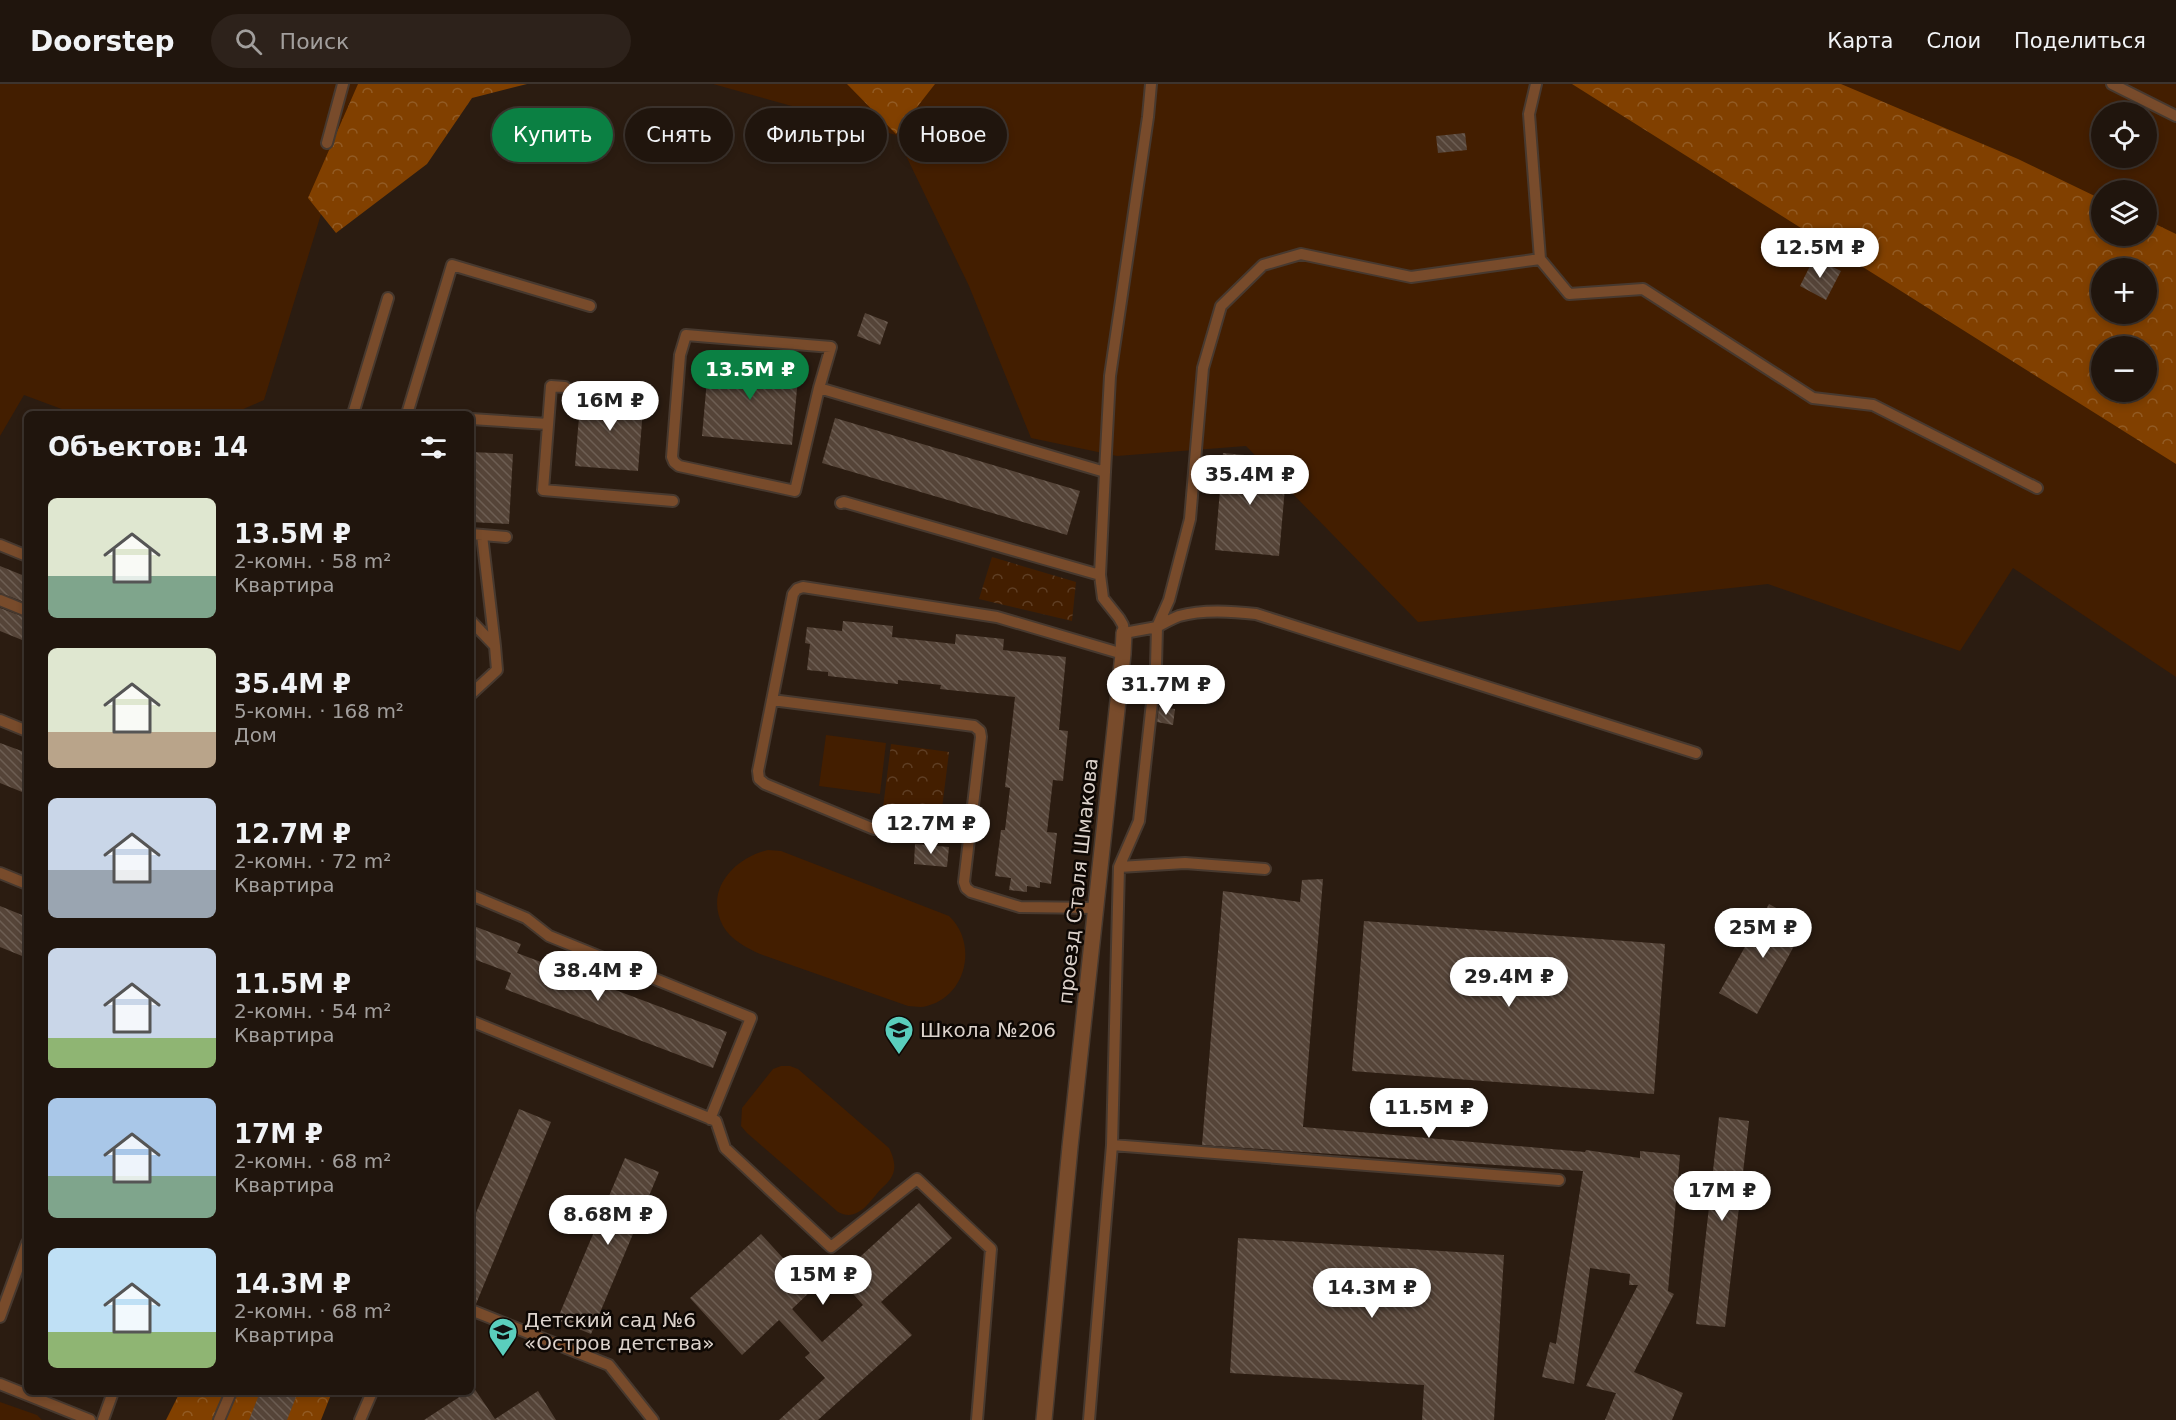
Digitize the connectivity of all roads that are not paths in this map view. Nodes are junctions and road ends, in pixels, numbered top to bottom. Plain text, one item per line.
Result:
1 (343, 84) edge
2 (1151, 84) edge
3 (1536, 84) edge
4 (2112, 84) edge
5 (2176, 116) edge
6 (327, 143) dead end
7 (1540, 259) junction
8 (388, 298) dead end
9 (590, 306) dead end
10 (565, 387) dead end
11 (819, 388) junction
12 (354, 411) edge
13 (408, 411) edge
14 (474, 419) edge
15 (548, 424) junction
16 (1105, 472) junction
17 (2037, 488) dead end
18 (673, 501) dead end
19 (841, 503) dead end
20 (477, 535) edge
21 (506, 537) dead end
22 (0, 545) edge
23 (24, 555) edge
24 (1100, 575) junction
25 (0, 600) edge
26 (24, 610) edge
27 (474, 624) edge
28 (1157, 627) junction
29 (1124, 633) junction
30 (495, 646) junction
31 (1123, 654) junction
32 (474, 691) edge
33 (772, 700) junction
34 (0, 720) edge
35 (24, 730) edge
36 (1696, 753) dead end
37 (970, 833) junction
38 (1119, 867) junction
39 (1265, 869) dead end
40 (0, 873) edge
41 (24, 883) edge
42 (474, 896) edge
43 (1096, 908) junction
44 (474, 1022) edge
45 (710, 1119) junction
46 (1112, 1144) junction
47 (1559, 1180) dead end
48 (24, 1251) edge
49 (474, 1311) edge
50 (0, 1317) edge
51 (0, 1384) edge
52 (112, 1395) edge
53 (230, 1395) edge
54 (371, 1395) edge
55 (62, 1415) edge
56 (90, 1420) edge
57 (103, 1420) edge
58 (219, 1420) edge
59 (360, 1420) edge
60 (653, 1420) edge
61 (977, 1420) edge
62 (1044, 1420) edge
63 (1089, 1420) edge

1 - 6 lane
2 - 16 lane
3 - 7 lane
4 - 5 lane
7 - 17 lane
7 - 28 lane
8 - 12 lane
9 - 13 lane
10 - 15 lane
11 - 11 lane
11 - 16 lane
14 - 15 lane
15 - 18 lane
16 - 24 lane
19 - 24 lane
20 - 21 lane
20 - 30 lane
22 - 23 lane
24 - 29 lane
25 - 26 lane
27 - 30 lane
28 - 29 lane
28 - 36 lane
28 - 38 lane
29 - 31 street, проезд Сталя Шмакова
30 - 32 lane
31 - 33 lane
31 - 43 street, проезд Сталя Шмакова
33 - 37 lane
33 - 37 lane
34 - 35 lane
37 - 43 lane
38 - 39 lane
38 - 46 lane
40 - 41 lane
42 - 45 lane
43 - 62 street, проезд Сталя Шмакова
44 - 45 lane
45 - 61 lane
46 - 47 lane
46 - 63 lane
48 - 50 lane
49 - 60 lane
51 - 55 lane
52 - 57 lane
53 - 58 lane
54 - 59 lane
55 - 56 lane

